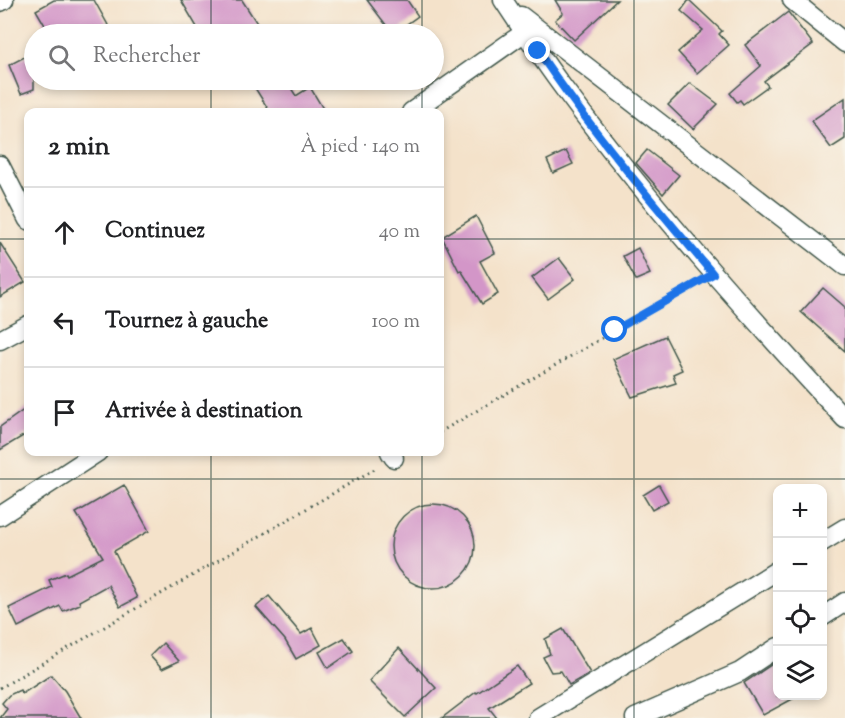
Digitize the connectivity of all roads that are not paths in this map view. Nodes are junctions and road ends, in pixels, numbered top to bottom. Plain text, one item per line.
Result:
1 (792, 0) edge
2 (504, 2) edge
3 (525, 32) junction
4 (845, 43) edge
5 (444, 89) edge
6 (442, 90) edge
7 (417, 108) edge
8 (0, 165) edge
9 (24, 212) edge
10 (845, 266) edge
11 (24, 327) edge
12 (0, 340) edge
13 (845, 419) edge
14 (92, 456) edge
15 (0, 516) edge
16 (845, 528) edge
17 (827, 539) edge
18 (773, 572) edge
19 (845, 602) edge
20 (827, 613) edge
21 (773, 650) edge
22 (538, 718) edge
23 (635, 718) edge

1 - 4 street
2 - 3 street
2 - 10 street
3 - 5 street
3 - 13 street
6 - 7 street
8 - 9 street
11 - 12 street
14 - 15 street
16 - 17 street
18 - 22 street
19 - 20 street
21 - 23 street

